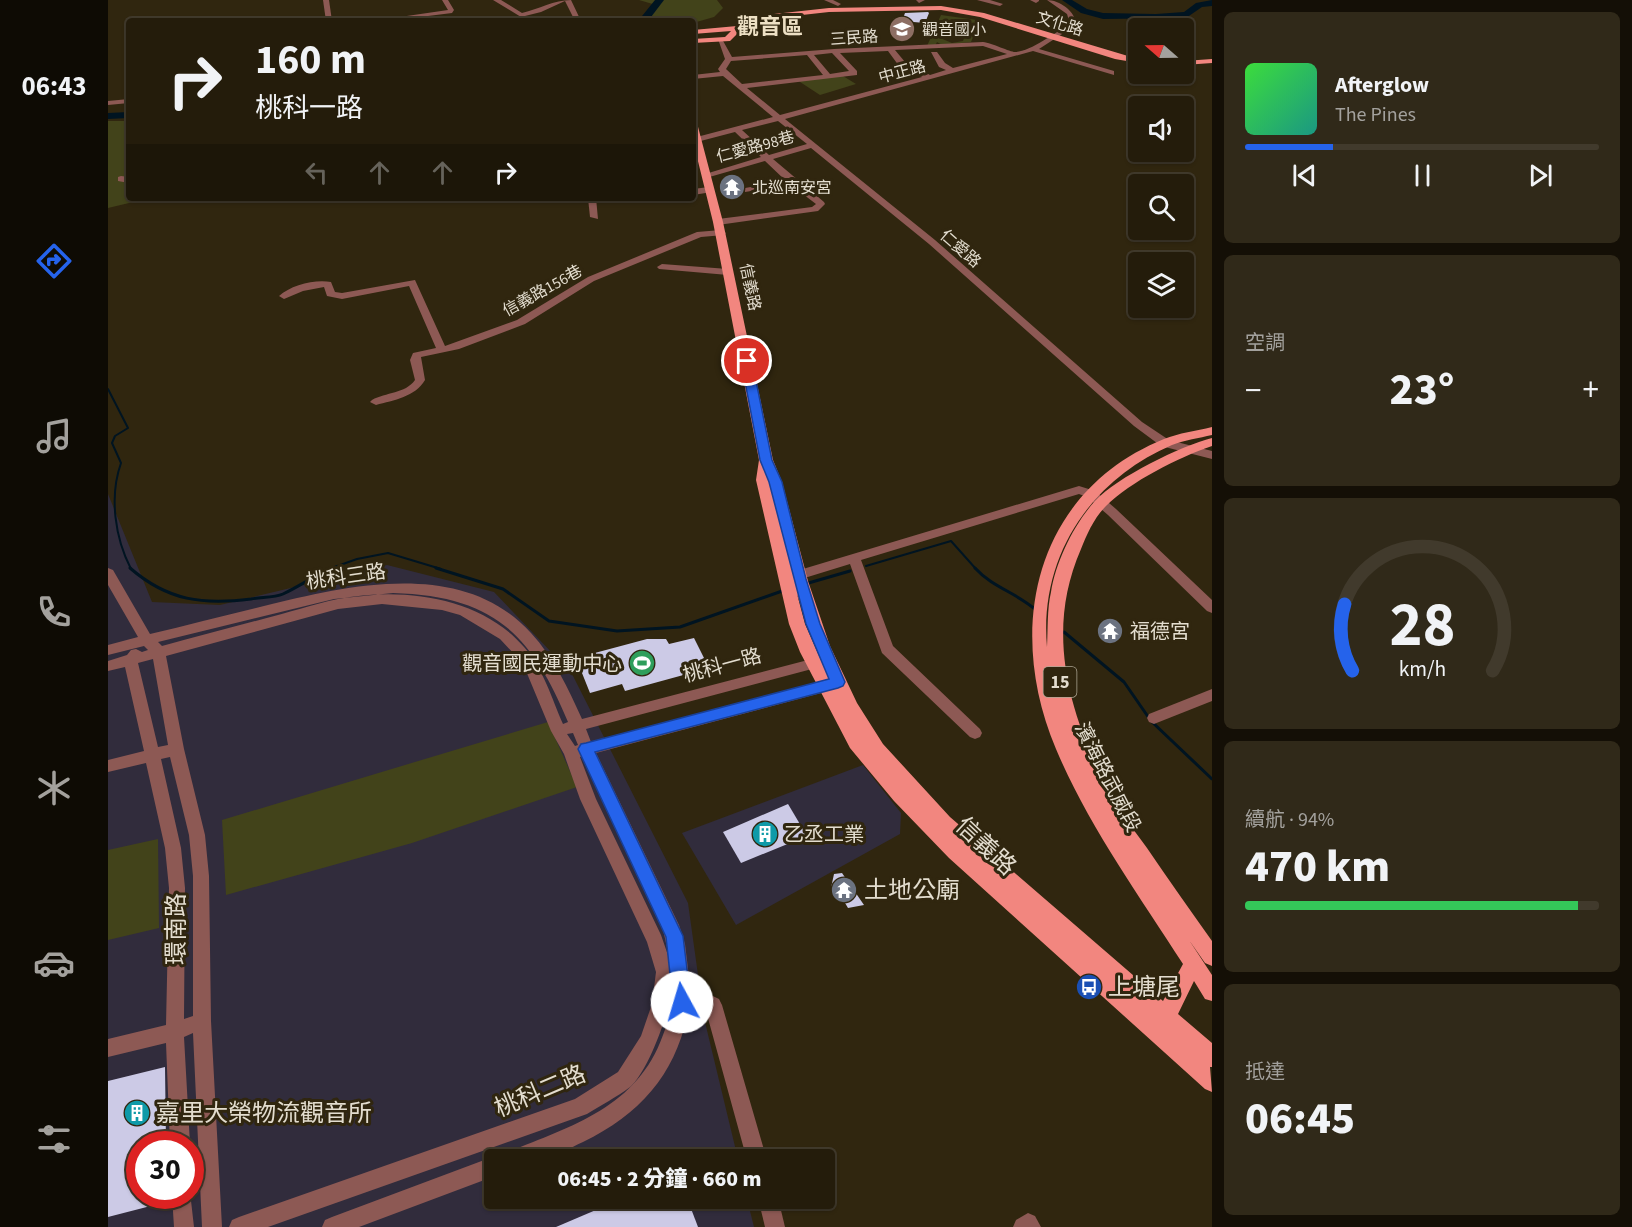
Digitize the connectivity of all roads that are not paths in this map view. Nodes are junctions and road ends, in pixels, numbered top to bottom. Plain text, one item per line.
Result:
1 (326, 0) edge
2 (445, 0) edge
3 (496, 0) edge
4 (563, 0) edge
5 (568, 0) edge
6 (827, 0) edge
7 (847, 0) edge
8 (980, 0) edge
9 (1050, 0) edge
10 (838, 4) junction
11 (1000, 4) dead end
12 (829, 10) junction
13 (329, 18) edge
14 (396, 18) dead end
15 (577, 18) edge
16 (738, 28) junction
17 (696, 32) edge
18 (1054, 37) junction
19 (720, 40) junction
20 (696, 41) edge
21 (890, 48) junction
22 (1033, 49) junction
23 (834, 51) junction
24 (964, 52) junction
25 (808, 53) junction
26 (934, 54) dead end
27 (1015, 55) junction
28 (773, 57) junction
29 (729, 59) junction
30 (1128, 59) edge
31 (1212, 61) edge
32 (1194, 62) edge
33 (778, 64) dead end
34 (980, 64) junction
35 (954, 71) junction
36 (784, 72) dead end
37 (1111, 73) dead end
38 (725, 74) junction
39 (828, 76) junction
40 (696, 77) edge
41 (929, 78) junction
42 (789, 80) junction
43 (739, 87) junction
44 (126, 101) edge
45 (108, 103) edge
46 (779, 118) junction
47 (736, 129) junction
48 (696, 140) edge
49 (696, 143) edge
50 (813, 145) junction
51 (766, 157) junction
52 (706, 175) junction
53 (793, 182) junction
54 (709, 189) junction
55 (748, 189) dead end
56 (696, 191) edge
57 (592, 201) edge
58 (594, 217) dead end
59 (719, 227) junction
60 (662, 267) dead end
61 (728, 272) junction
62 (284, 296) dead end
63 (442, 350) junction
64 (376, 402) dead end
65 (1212, 431) edge
66 (1212, 442) edge
67 (1165, 443) junction
68 (1191, 449) junction
69 (1212, 455) edge
70 (1212, 466) edge
71 (1096, 498) junction
72 (854, 558) junction
73 (108, 573) edge
74 (795, 586) junction
75 (1212, 608) edge
76 (152, 646) junction
77 (108, 650) edge
78 (131, 661) junction
79 (820, 661) junction
80 (108, 666) edge
81 (831, 684) junction
82 (1212, 695) edge
83 (1154, 718) dead end
84 (577, 725) junction
85 (558, 730) junction
86 (975, 733) dead end
87 (176, 749) junction
88 (578, 751) junction
89 (153, 756) junction
90 (108, 766) edge
91 (1203, 960) edge
92 (680, 988) junction
93 (1212, 992) edge
94 (1166, 1017) junction
95 (202, 1021) junction
96 (175, 1032) junction
97 (108, 1048) edge
98 (1212, 1057) edge
99 (1212, 1082) edge
100 (179, 1131) edge
101 (542, 1149) edge
102 (754, 1149) edge
103 (484, 1170) edge
104 (183, 1209) edge
105 (771, 1209) edge
106 (184, 1227) edge
107 (212, 1227) edge
108 (239, 1227) edge
109 (332, 1227) edge
110 (776, 1227) edge
111 (1023, 1227) edge
112 (1030, 1227) edge

1 - 13 street
2 - 14 street
3 - 4 street
5 - 15 street
6 - 10 street
7 - 10 main road
8 - 11 street
9 - 18 street, 中正路
10 - 12 main road
12 - 16 main road, 文化路
12 - 18 main road, 文化路
16 - 17 main road
16 - 19 main road
18 - 22 street, 中正路
18 - 30 main road, 文化路
19 - 20 main road
19 - 29 street
21 - 23 street, 三民路
21 - 24 street, 三民路
21 - 41 street
22 - 27 street, 中正路
22 - 37 street
23 - 25 street, 三民路
23 - 39 street
24 - 27 street, 三民路
24 - 34 street
25 - 28 street, 三民路
25 - 39 street
26 - 35 street
27 - 34 street, 中正路
28 - 29 street, 三民路
28 - 33 street
29 - 38 street
31 - 32 main road
34 - 35 street, 中正路
35 - 41 street, 中正路
36 - 42 street
38 - 40 street
38 - 43 street, 仁愛路
39 - 42 street
41 - 46 street, 中正路
42 - 43 street
43 - 46 street, 仁愛路
44 - 45 street
46 - 47 street, 中正路
46 - 50 street, 仁愛路
47 - 48 street, 中正路
47 - 51 street
49 - 52 main road, 信義路
50 - 51 street, 仁愛路98巷
50 - 67 street, 仁愛路
51 - 52 street, 仁愛路98巷
51 - 53 street
52 - 54 main road, 信義路
53 - 55 street
53 - 59 street, 信義路156巷
54 - 56 street
54 - 59 main road, 信義路
57 - 58 street
59 - 61 main road, 信義路
59 - 63 street, 信義路156巷
60 - 61 street
61 - 74 main road, 信義路
62 - 63 street
63 - 64 street, 信義路156巷
65 - 67 main road, 濱海路武威段 / 15
66 - 68 main road, 濱海路武威段 / 15
67 - 68 street, 仁愛路
67 - 71 main road, 濱海路武威段 / 15
68 - 69 street, 仁愛路
68 - 70 street
68 - 71 main road, 濱海路武威段 / 15
71 - 72 street
71 - 75 street
71 - 91 main road, 濱海路武威段 / 15
71 - 91 main road, 濱海路武威段 / 15
72 - 74 street
72 - 86 street
73 - 76 street, 環南路
74 - 79 main road, 信義路
76 - 77 street, 桃科三路
76 - 78 street
76 - 84 street, 桃科三路
76 - 85 street, 桃科三路
76 - 87 street, 環南路
78 - 80 street
78 - 89 street, 環南路
79 - 81 main road, 信義路
79 - 84 street, 桃科一路
81 - 88 street
81 - 94 main road, 信義路
81 - 99 main road, 信義路
82 - 83 street
84 - 85 street, 桃科一路
84 - 88 street, 桃科三路
85 - 88 street, 桃科三路
87 - 89 street
87 - 95 street, 環南路
88 - 92 street
88 - 108 street, 桃科二路
89 - 90 street
89 - 96 street, 環南路
91 - 93 main road, 濱海路武威段 / 15
91 - 94 main road
92 - 101 street
92 - 102 street
94 - 98 main road, 信義路
95 - 96 street
95 - 107 street, 環南路
96 - 97 street
96 - 100 street, 環南路
103 - 109 street
104 - 106 street
105 - 110 street
111 - 112 street

